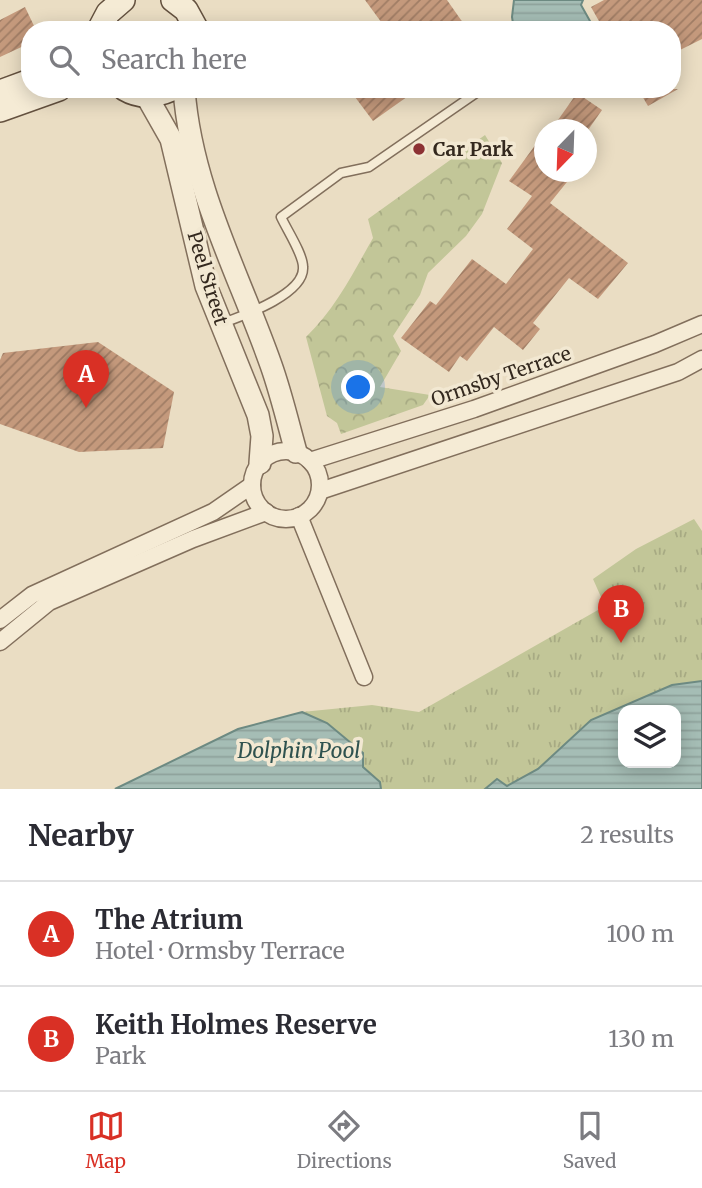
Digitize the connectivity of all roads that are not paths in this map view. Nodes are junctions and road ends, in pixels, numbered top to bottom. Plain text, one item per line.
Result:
1 (173, 0) edge
2 (196, 17) edge
3 (21, 84) edge
4 (0, 92) edge
5 (34, 98) edge
6 (140, 98) edge
7 (185, 98) edge
8 (469, 98) edge
9 (0, 110) edge
10 (251, 312) junction
11 (220, 324) junction
12 (702, 324) edge
13 (702, 359) edge
14 (303, 457) junction
15 (260, 463) junction
16 (252, 485) junction
17 (320, 491) junction
18 (266, 512) junction
19 (299, 516) junction
20 (0, 620) edge
21 (0, 642) edge
22 (364, 677) dead end

1 - 2 main road
3 - 4 main road
5 - 9 main road
6 - 11 street, Peel Street
7 - 10 street, Peel Street
8 - 10 lane
10 - 11 lane
10 - 14 street, Peel Street
11 - 15 street, Peel Street
12 - 14 street, Ormsby Terrace
13 - 17 street
14 - 15 street
14 - 17 street
15 - 16 street
16 - 18 street
16 - 20 street
17 - 19 street
18 - 19 street
18 - 21 street
19 - 22 street

